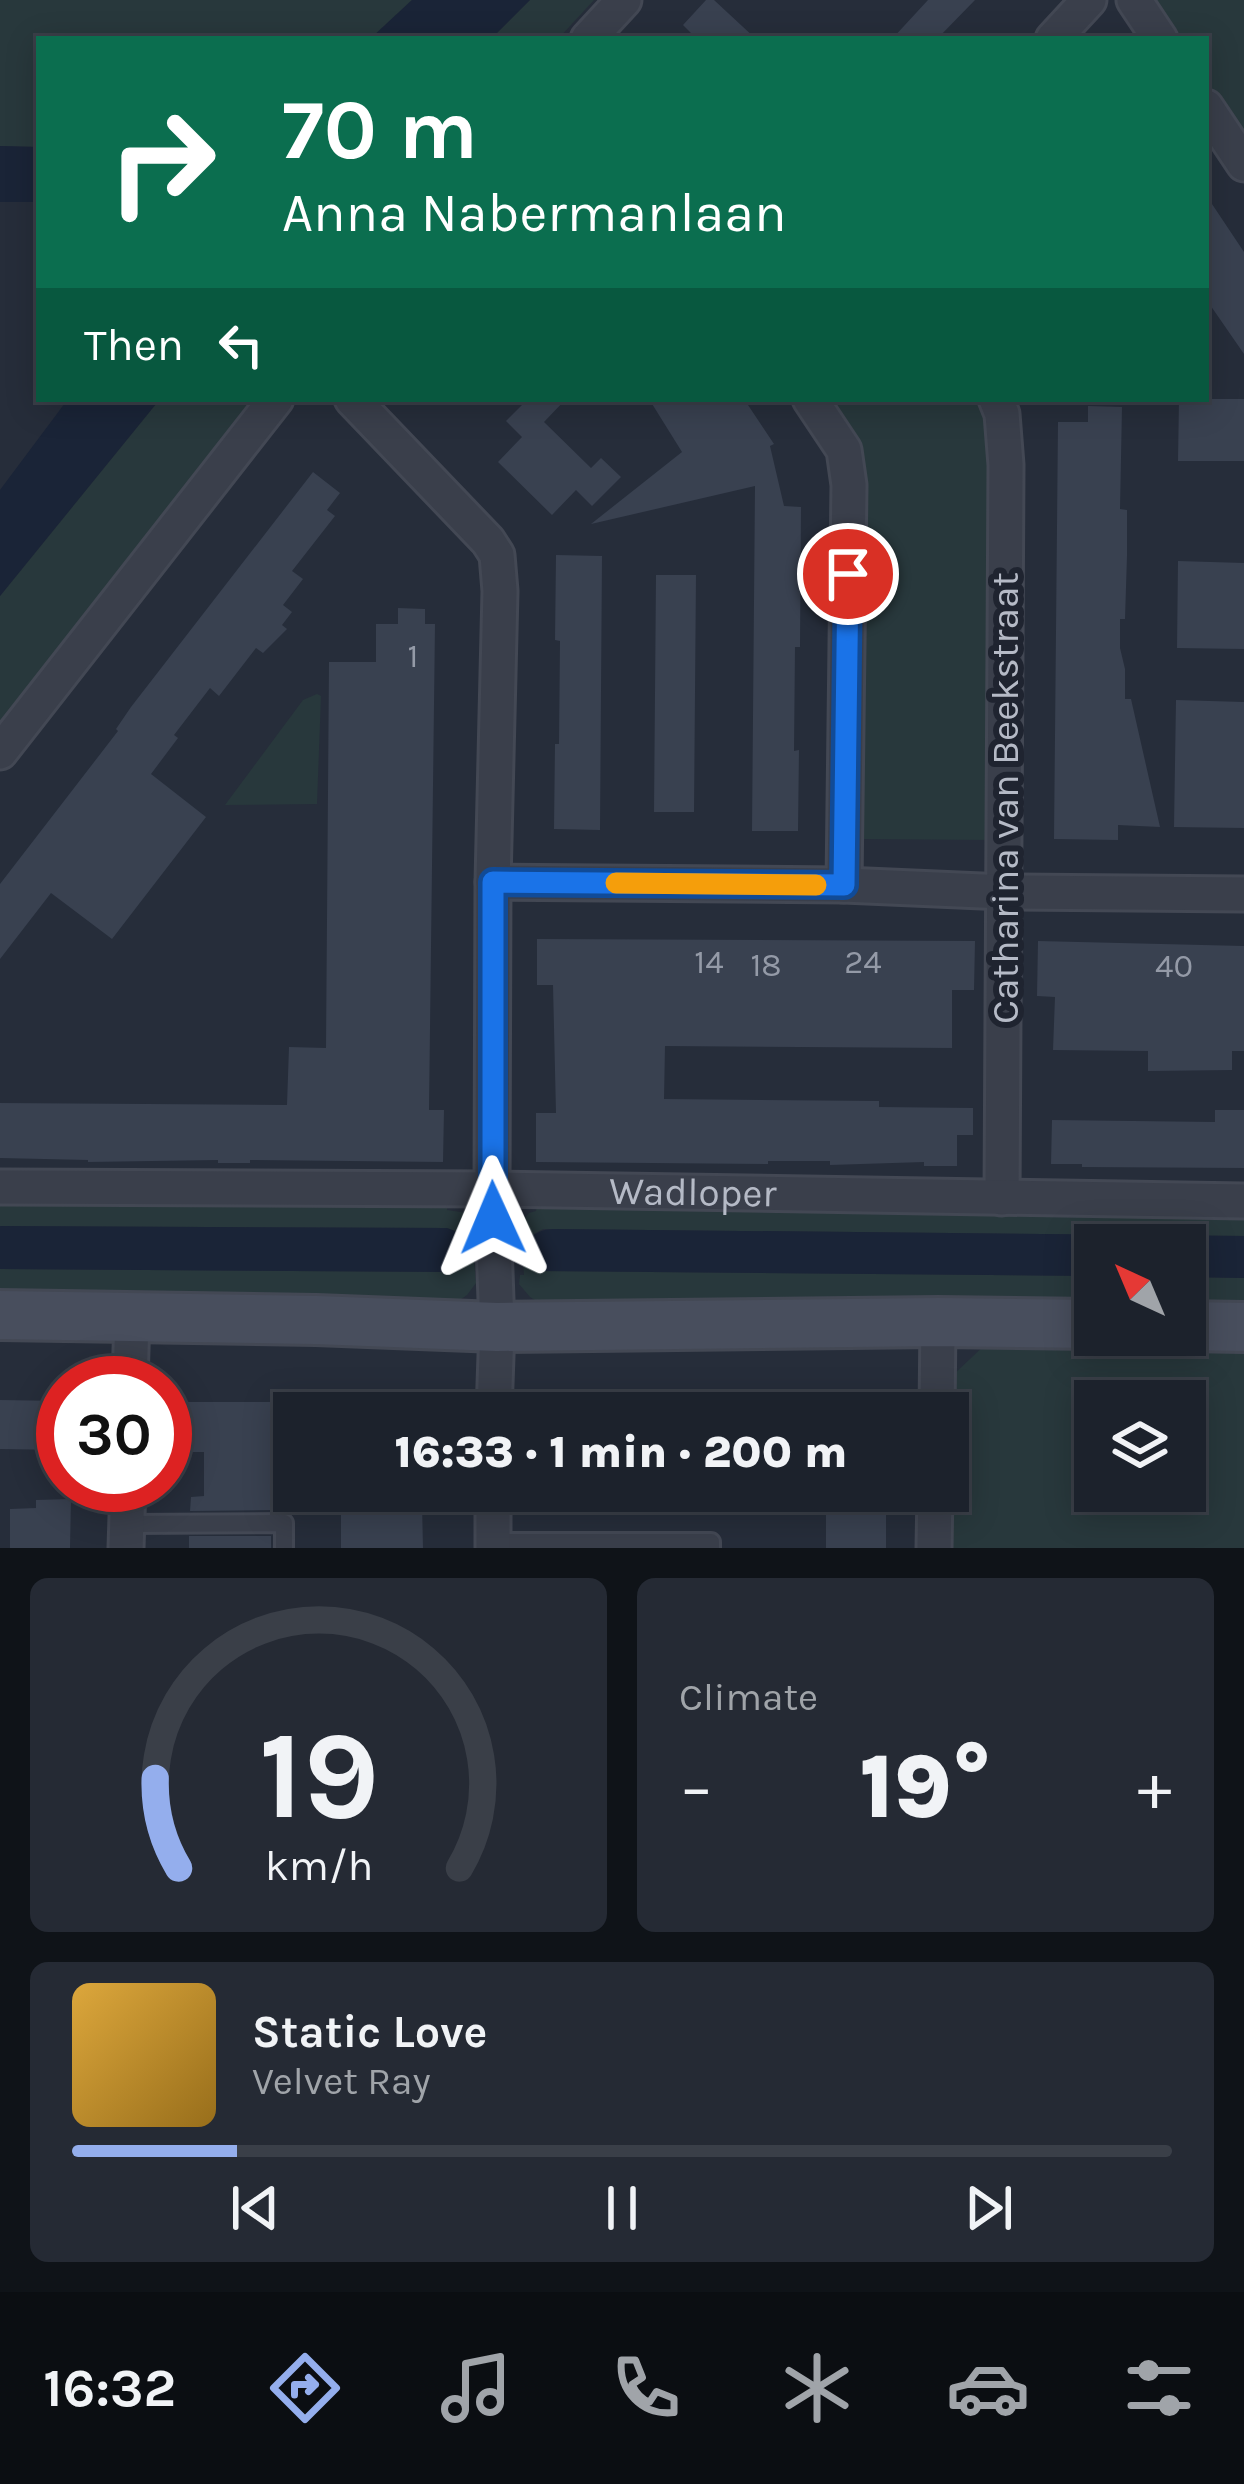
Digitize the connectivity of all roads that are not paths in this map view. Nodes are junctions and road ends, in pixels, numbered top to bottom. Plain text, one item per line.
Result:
1 (624, 0) edge
2 (1089, 0) edge
3 (1134, 0) edge
4 (591, 36) edge
5 (1056, 36) edge
6 (1158, 36) edge
7 (1209, 112) edge
8 (1244, 164) edge
9 (274, 402) edge
10 (355, 402) edge
11 (812, 402) edge
12 (997, 402) edge
13 (0, 752) edge
14 (493, 882) junction
15 (844, 885) junction
16 (1005, 892) junction
17 (1244, 895) edge
18 (0, 1187) edge
19 (1002, 1198) junction
20 (1244, 1201) edge
21 (493, 1204) junction
22 (496, 1307) junction
23 (0, 1315) edge
24 (132, 1317) junction
25 (938, 1322) junction
26 (1074, 1324) edge
27 (1206, 1326) edge
28 (1244, 1327) edge
29 (131, 1356) edge
30 (494, 1392) edge
31 (937, 1392) edge
32 (493, 1512) edge
33 (935, 1512) edge
34 (127, 1536) edge
35 (493, 1545) edge
36 (284, 1548) edge
37 (711, 1548) edge
38 (934, 1548) edge

1 - 4 street
2 - 5 street
3 - 6 street
7 - 8 street
9 - 13 street
10 - 14 street
11 - 15 street
12 - 16 street, Catharina van Beekstraat
14 - 15 street
14 - 21 street
15 - 16 street
16 - 17 street
16 - 19 street, Catharina van Beekstraat
18 - 21 street, Wadloper
19 - 20 street, Wadloper
19 - 21 street, Wadloper
21 - 22 street
22 - 24 street
22 - 25 street
22 - 30 street
23 - 24 street
24 - 29 street
25 - 26 street
25 - 31 street
27 - 28 street
32 - 35 street
33 - 38 street
34 - 36 lane
35 - 37 lane

